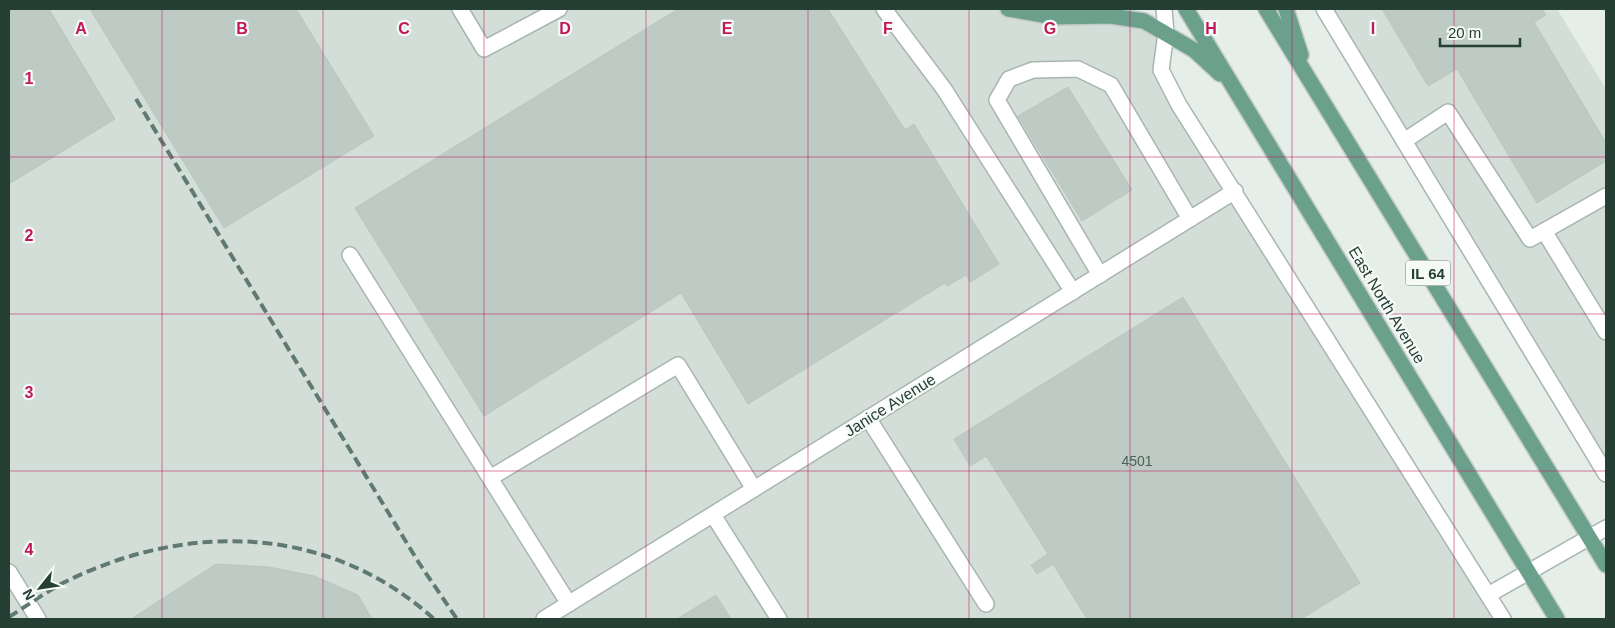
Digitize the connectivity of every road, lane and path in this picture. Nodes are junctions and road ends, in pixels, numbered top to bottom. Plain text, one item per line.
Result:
1 (460, 9) edge
2 (559, 9) edge
3 (884, 9) edge
4 (1008, 9) edge
5 (1164, 9) edge
6 (1186, 9) edge
7 (1266, 9) edge
8 (1286, 9) edge
9 (1324, 9) edge
10 (1166, 33) junction
11 (1308, 77) junction
12 (1234, 87) junction
13 (1404, 141) junction
14 (1235, 191) junction
15 (1605, 200) edge
16 (1190, 219) junction
17 (1544, 231) junction
18 (350, 256) dead end
19 (1100, 275) junction
20 (1073, 292) junction
21 (1606, 332) edge
22 (868, 418) junction
23 (1606, 474) edge
24 (490, 478) junction
25 (754, 489) junction
26 (713, 515) junction
27 (1606, 528) edge
28 (1589, 537) junction
29 (1606, 565) edge
30 (9, 572) edge
31 (1528, 572) junction
32 (1488, 594) junction
33 (569, 604) junction
34 (986, 604) dead end
35 (38, 619) edge
36 (544, 619) edge
37 (779, 619) edge
38 (1503, 619) edge
39 (1557, 619) edge

1 - 2 street
3 - 20 street
4 - 10 main road
5 - 10 street
6 - 12 main road, East North Avenue
7 - 11 main road, IL 64
8 - 11 main road
9 - 13 street
10 - 12 main road
10 - 14 street
11 - 28 main road, IL 64
12 - 31 main road, East North Avenue
13 - 17 street
13 - 23 street
14 - 16 street, Janice Avenue
14 - 32 street
15 - 17 street
16 - 19 street, Janice Avenue
16 - 19 street
17 - 21 street
18 - 24 street
19 - 20 street, Janice Avenue
20 - 22 street, Janice Avenue
22 - 25 street, Janice Avenue
22 - 34 street
24 - 25 street
24 - 33 street
25 - 26 street, Janice Avenue
26 - 33 street, Janice Avenue
26 - 37 street
27 - 28 street
28 - 29 main road, IL 64
28 - 31 street
30 - 35 street
31 - 32 street
31 - 39 main road, East North Avenue
32 - 38 street
33 - 36 street, Janice Avenue

